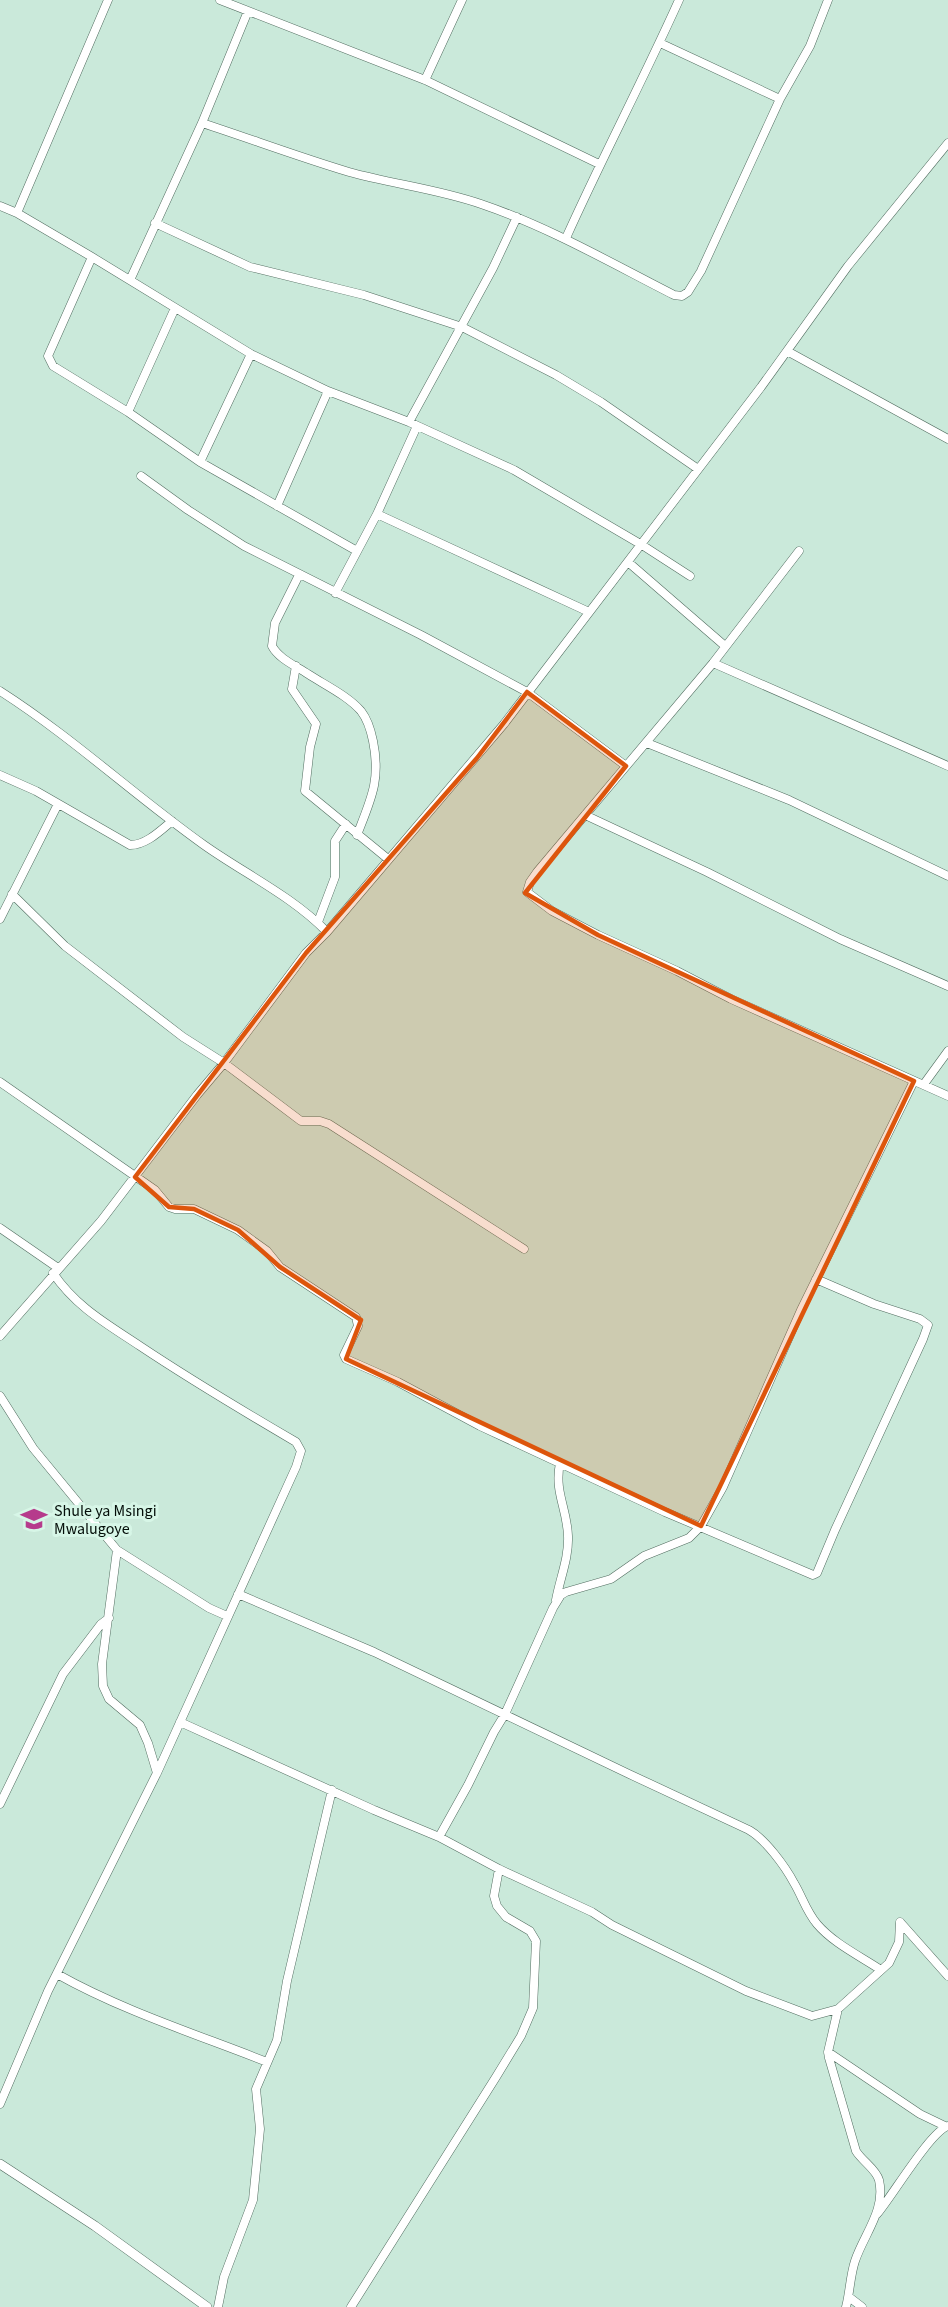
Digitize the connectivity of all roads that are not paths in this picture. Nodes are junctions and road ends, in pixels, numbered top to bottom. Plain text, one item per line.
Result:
1 (108, 0) edge
2 (220, 0) edge
3 (462, 0) edge
4 (679, 0) edge
5 (828, 0) edge
6 (248, 11) junction
7 (660, 43) junction
8 (425, 80) junction
9 (780, 99) junction
10 (202, 123) junction
11 (948, 143) edge
12 (599, 164) junction
13 (0, 207) edge
14 (17, 213) junction
15 (517, 217) junction
16 (155, 223) junction
17 (566, 238) junction
18 (92, 257) junction
19 (129, 280) junction
20 (174, 308) junction
21 (462, 327) junction
22 (787, 351) junction
23 (250, 354) junction
24 (328, 391) junction
25 (128, 412) junction
26 (413, 424) junction
27 (948, 439) edge
28 (200, 462) junction
29 (698, 468) junction
30 (141, 476) dead end
31 (277, 506) junction
32 (377, 514) junction
33 (642, 545) junction
34 (357, 551) junction
35 (799, 551) dead end
36 (628, 562) junction
37 (299, 575) junction
38 (690, 576) dead end
39 (335, 593) junction
40 (589, 612) junction
41 (725, 646) junction
42 (713, 663) junction
43 (296, 666) junction
44 (0, 692) edge
45 (527, 692) junction
46 (647, 743) junction
47 (626, 766) junction
48 (948, 766) edge
49 (0, 775) edge
50 (58, 804) junction
51 (585, 815) junction
52 (172, 821) junction
53 (346, 824) junction
54 (357, 835) junction
55 (388, 859) junction
56 (948, 876) edge
57 (12, 894) junction
58 (0, 919) edge
59 (318, 922) junction
60 (327, 932) junction
61 (948, 986) edge
62 (948, 1051) edge
63 (224, 1063) junction
64 (914, 1081) junction
65 (0, 1082) edge
66 (924, 1084) junction
67 (948, 1096) edge
68 (135, 1177) junction
69 (0, 1228) edge
70 (524, 1249) dead end
71 (56, 1271) junction
72 (816, 1279) junction
73 (0, 1336) edge
74 (0, 1396) edge
75 (560, 1463) junction
76 (701, 1526) junction
77 (117, 1550) junction
78 (238, 1594) junction
79 (555, 1604) junction
80 (227, 1616) junction
81 (109, 1618) junction
82 (505, 1714) junction
83 (180, 1722) junction
84 (157, 1773) junction
85 (332, 1790) junction
86 (0, 1804) edge
87 (439, 1837) junction
88 (499, 1869) junction
89 (881, 1970) junction
90 (57, 1974) junction
91 (948, 1976) edge
92 (838, 2009) junction
93 (828, 2052) junction
94 (267, 2062) junction
95 (0, 2104) edge
96 (946, 2126) edge
97 (0, 2164) edge
98 (876, 2215) junction
99 (849, 2297) junction
100 (207, 2307) edge
101 (218, 2307) edge
102 (351, 2307) edge
103 (846, 2307) edge
104 (862, 2307) edge

1 - 14 street
2 - 6 street
3 - 8 street
4 - 7 street
5 - 9 street
6 - 8 street
6 - 10 street
7 - 9 street
7 - 12 street
8 - 12 street
9 - 17 street
10 - 15 street
10 - 16 street
11 - 22 street
12 - 17 street
13 - 14 street
14 - 18 street
15 - 17 street
15 - 21 street
16 - 19 street
16 - 21 street
18 - 19 street
18 - 25 street
19 - 20 street
20 - 23 street
20 - 25 street
21 - 26 street
21 - 29 street
22 - 27 street
22 - 29 street
23 - 24 street
23 - 28 street
24 - 26 street
24 - 31 street
25 - 28 street
26 - 32 street
26 - 33 street
28 - 31 street
29 - 33 street
30 - 37 street
31 - 34 street
32 - 34 street
32 - 40 street
33 - 36 street
33 - 38 street
34 - 39 street
35 - 41 street
36 - 40 street
36 - 41 street
37 - 39 street
37 - 43 street
39 - 45 street
40 - 45 street
41 - 42 street
42 - 46 street
42 - 48 street
43 - 53 street
43 - 54 street
44 - 52 street
45 - 47 street
45 - 55 street
46 - 47 street
46 - 56 street
47 - 51 street
49 - 50 street
50 - 52 street
50 - 57 street
51 - 61 street
51 - 64 street
52 - 59 street
53 - 54 street
53 - 59 street
54 - 55 street
55 - 60 street
57 - 58 street
57 - 63 street
59 - 60 street
60 - 63 street
62 - 66 street
63 - 68 street
63 - 70 street
64 - 66 street
64 - 72 street
65 - 68 street
66 - 67 street
68 - 71 street
68 - 75 street
69 - 71 street
71 - 73 street
71 - 78 street
72 - 76 street
72 - 76 street
74 - 77 street
75 - 76 street
75 - 79 street
76 - 79 street
77 - 80 street
77 - 81 street
78 - 80 street
78 - 82 street
79 - 82 street
80 - 83 street
81 - 84 street
81 - 86 street
82 - 87 street
82 - 89 street
83 - 84 street
83 - 85 street
84 - 90 street
85 - 87 street
85 - 94 street
87 - 88 street
88 - 92 street
88 - 102 street
89 - 91 street
89 - 92 street
90 - 94 street
90 - 95 street
92 - 93 street
93 - 96 street
93 - 98 street
94 - 101 street
96 - 98 street
97 - 100 street
98 - 99 street
99 - 103 street
99 - 104 street

